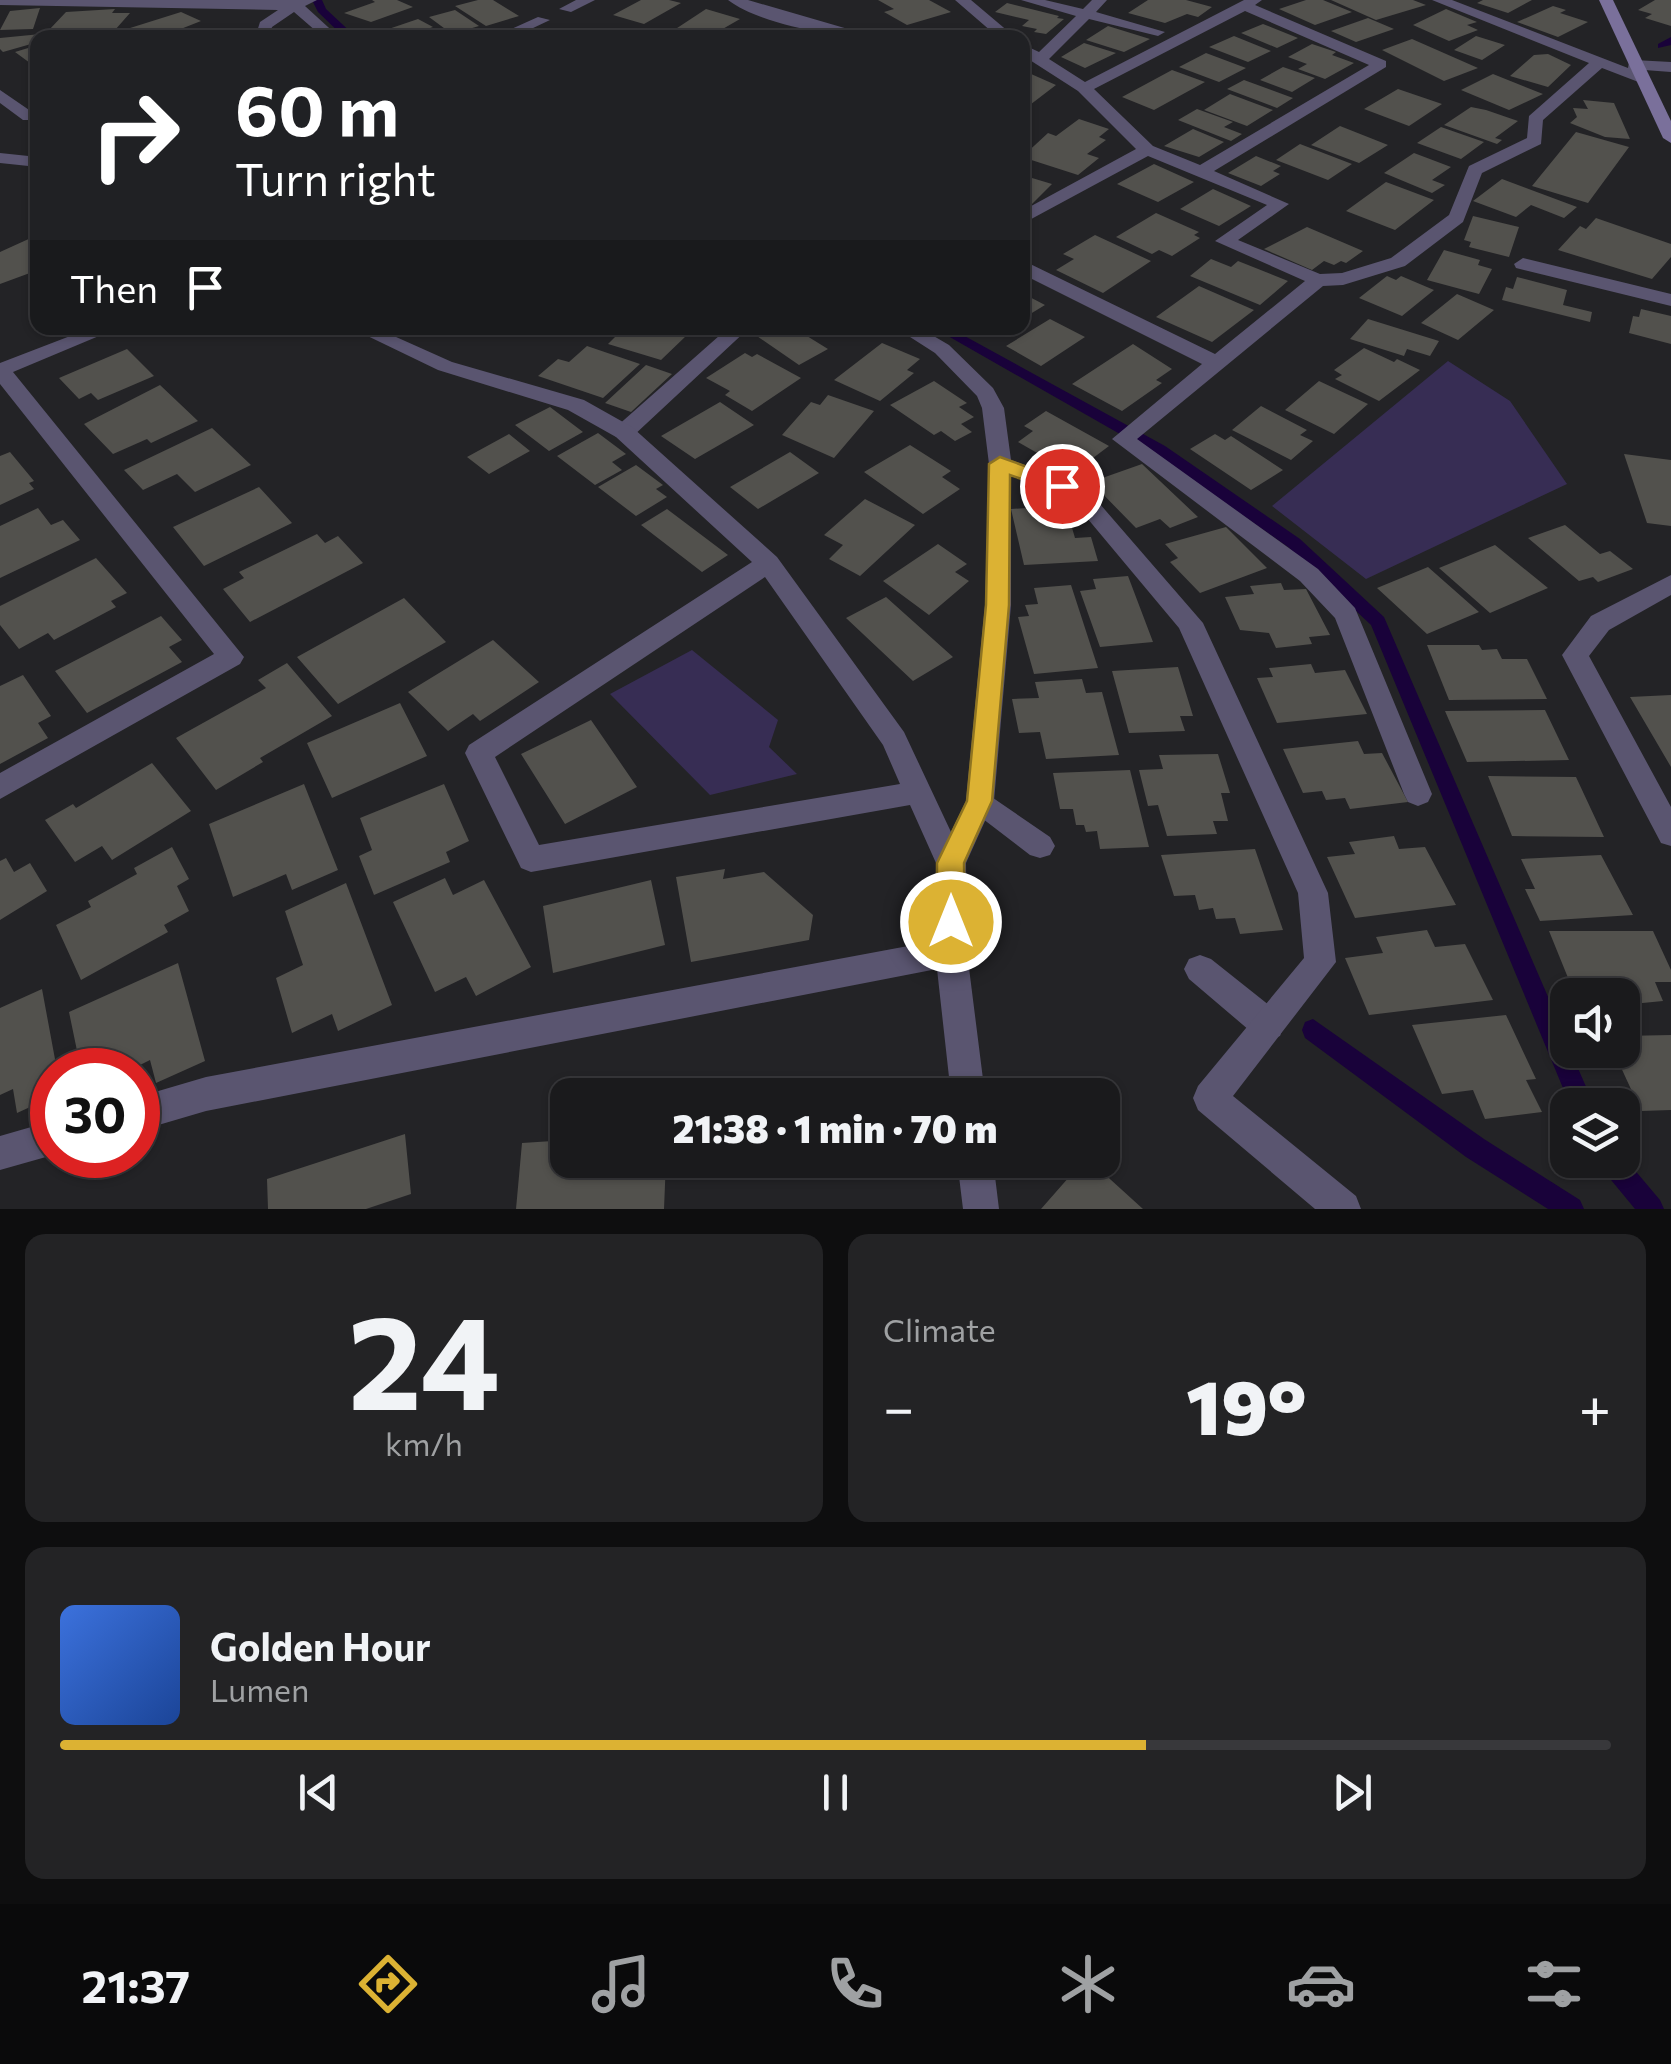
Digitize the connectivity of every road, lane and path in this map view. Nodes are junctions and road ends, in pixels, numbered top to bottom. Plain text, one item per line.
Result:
1 (588, 0) edge
2 (735, 0) edge
3 (962, 0) edge
4 (1028, 0) edge
5 (1100, 0) edge
6 (1440, 0) edge
7 (1606, 0) edge
8 (0, 1) edge
9 (300, 2) edge
10 (1250, 3) edge
11 (566, 9) dead end
12 (1086, 15) junction
13 (543, 20) dead end
14 (263, 30) edge
15 (325, 30) edge
16 (518, 30) edge
17 (837, 30) edge
18 (999, 30) edge
19 (1158, 32) dead end
20 (1030, 55) edge
21 (1038, 62) junction
22 (1600, 62) junction
23 (1671, 66) edge
24 (1638, 72) junction
25 (1084, 88) junction
26 (0, 95) edge
27 (30, 118) dead end
28 (1671, 138) edge
29 (1148, 150) junction
30 (0, 158) edge
31 (30, 161) edge
32 (1201, 172) junction
33 (1030, 215) edge
34 (1522, 264) dead end
35 (1030, 270) edge
36 (1318, 280) junction
37 (1671, 300) edge
38 (90, 335) edge
39 (376, 335) edge
40 (731, 335) edge
41 (918, 335) edge
42 (1215, 362) junction
43 (0, 370) edge
44 (624, 432) junction
45 (1000, 464) junction
46 (768, 563) junction
47 (1671, 584) edge
48 (0, 788) edge
49 (920, 792) junction
50 (1418, 794) dead end
51 (980, 801) junction
52 (1671, 834) edge
53 (1040, 846) dead end
54 (951, 863) junction
55 (952, 952) junction
56 (1200, 970) dead end
57 (1268, 1025) junction
58 (966, 1078) edge
59 (160, 1108) edge
60 (30, 1144) edge
61 (0, 1153) edge
62 (978, 1178) edge
63 (981, 1209) edge
64 (1343, 1209) edge

1 - 11 street
2 - 17 street
3 - 18 street
4 - 12 street
5 - 12 street
6 - 22 street
7 - 24 street
8 - 9 street
9 - 14 street
9 - 15 street
10 - 25 street
10 - 32 street
12 - 19 street
12 - 21 street
13 - 16 street
20 - 21 street
21 - 25 street
22 - 24 street
22 - 36 street
23 - 24 street
24 - 28 street
25 - 29 street
26 - 27 street
29 - 32 street
29 - 33 street
30 - 31 street
32 - 36 street
34 - 37 street
35 - 42 street
36 - 42 street
38 - 43 street
39 - 44 street
40 - 44 street
41 - 45 street
42 - 50 street
43 - 48 street
44 - 46 street
45 - 51 street
45 - 57 street
46 - 49 street
46 - 49 street
47 - 52 street
49 - 54 street
51 - 53 street
51 - 54 street
54 - 55 street
55 - 58 street
55 - 59 street
56 - 57 street
57 - 64 street
60 - 61 street
62 - 63 street

